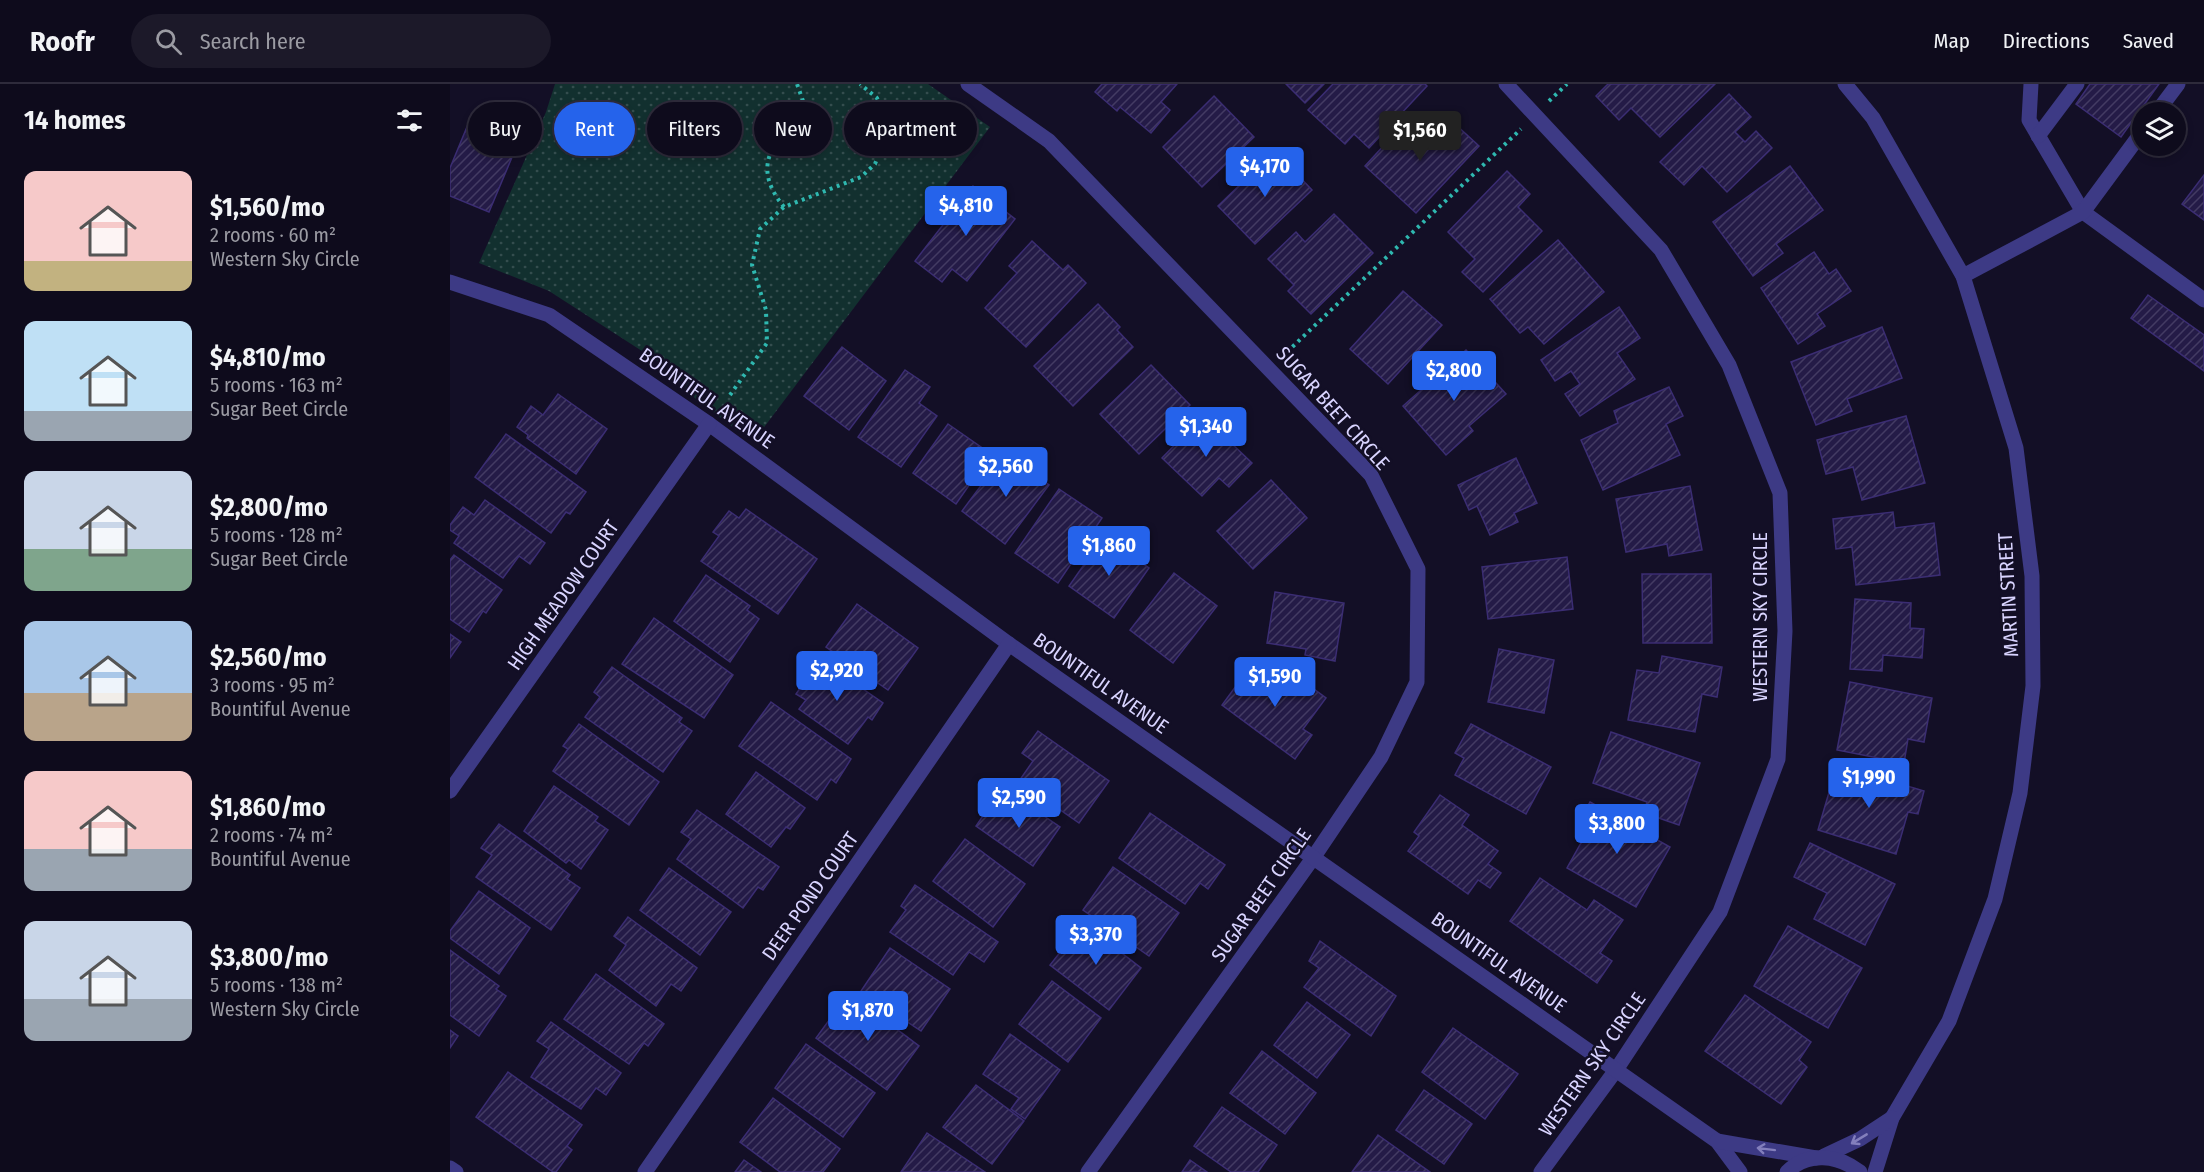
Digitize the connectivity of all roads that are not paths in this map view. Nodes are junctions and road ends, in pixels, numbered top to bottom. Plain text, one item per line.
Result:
1 (968, 84) edge
2 (1506, 84) edge
3 (1845, 84) edge
4 (2031, 84) edge
5 (2076, 84) edge
6 (2178, 84) edge
7 (2164, 102) edge
8 (2038, 136) junction
9 (2132, 146) edge
10 (2083, 212) junction
11 (1963, 276) junction
12 (450, 282) edge
13 (2204, 300) edge
14 (709, 424) junction
15 (1009, 644) junction
16 (450, 791) edge
17 (1313, 858) junction
18 (1616, 1070) junction
19 (1892, 1118) junction
20 (1717, 1141) junction
21 (1820, 1157) junction
22 (450, 1168) edge
23 (456, 1172) edge
24 (645, 1172) edge
25 (1088, 1172) edge
26 (1541, 1172) edge
27 (1740, 1172) edge
28 (1787, 1172) edge
29 (1860, 1172) edge
30 (1875, 1172) edge

1 - 17 street, SUGAR BEET CIRCLE
2 - 18 street, WESTERN SKY CIRCLE
3 - 11 street, MARTIN STREET
4 - 8 street
5 - 8 street
6 - 7 street
8 - 10 street
9 - 10 street
10 - 11 street
10 - 13 street
11 - 19 street, MARTIN STREET
12 - 14 street, BOUNTIFUL AVENUE
14 - 15 street, BOUNTIFUL AVENUE
14 - 16 street, HIGH MEADOW COURT
15 - 17 street, BOUNTIFUL AVENUE
15 - 24 street, DEER POND COURT
17 - 18 street, BOUNTIFUL AVENUE
17 - 25 street, SUGAR BEET CIRCLE
18 - 20 street, BOUNTIFUL AVENUE
18 - 26 street, WESTERN SKY CIRCLE
19 -> 21 street, MARTIN STREET
19 - 30 street, MARTIN STREET
21 -> 20 street, BOUNTIFUL AVENUE
20 - 27 street, BOUNTIFUL AVENUE
21 - 28 street, MARTIN STREET
21 - 29 street, BOUNTIFUL AVENUE
22 - 23 street

